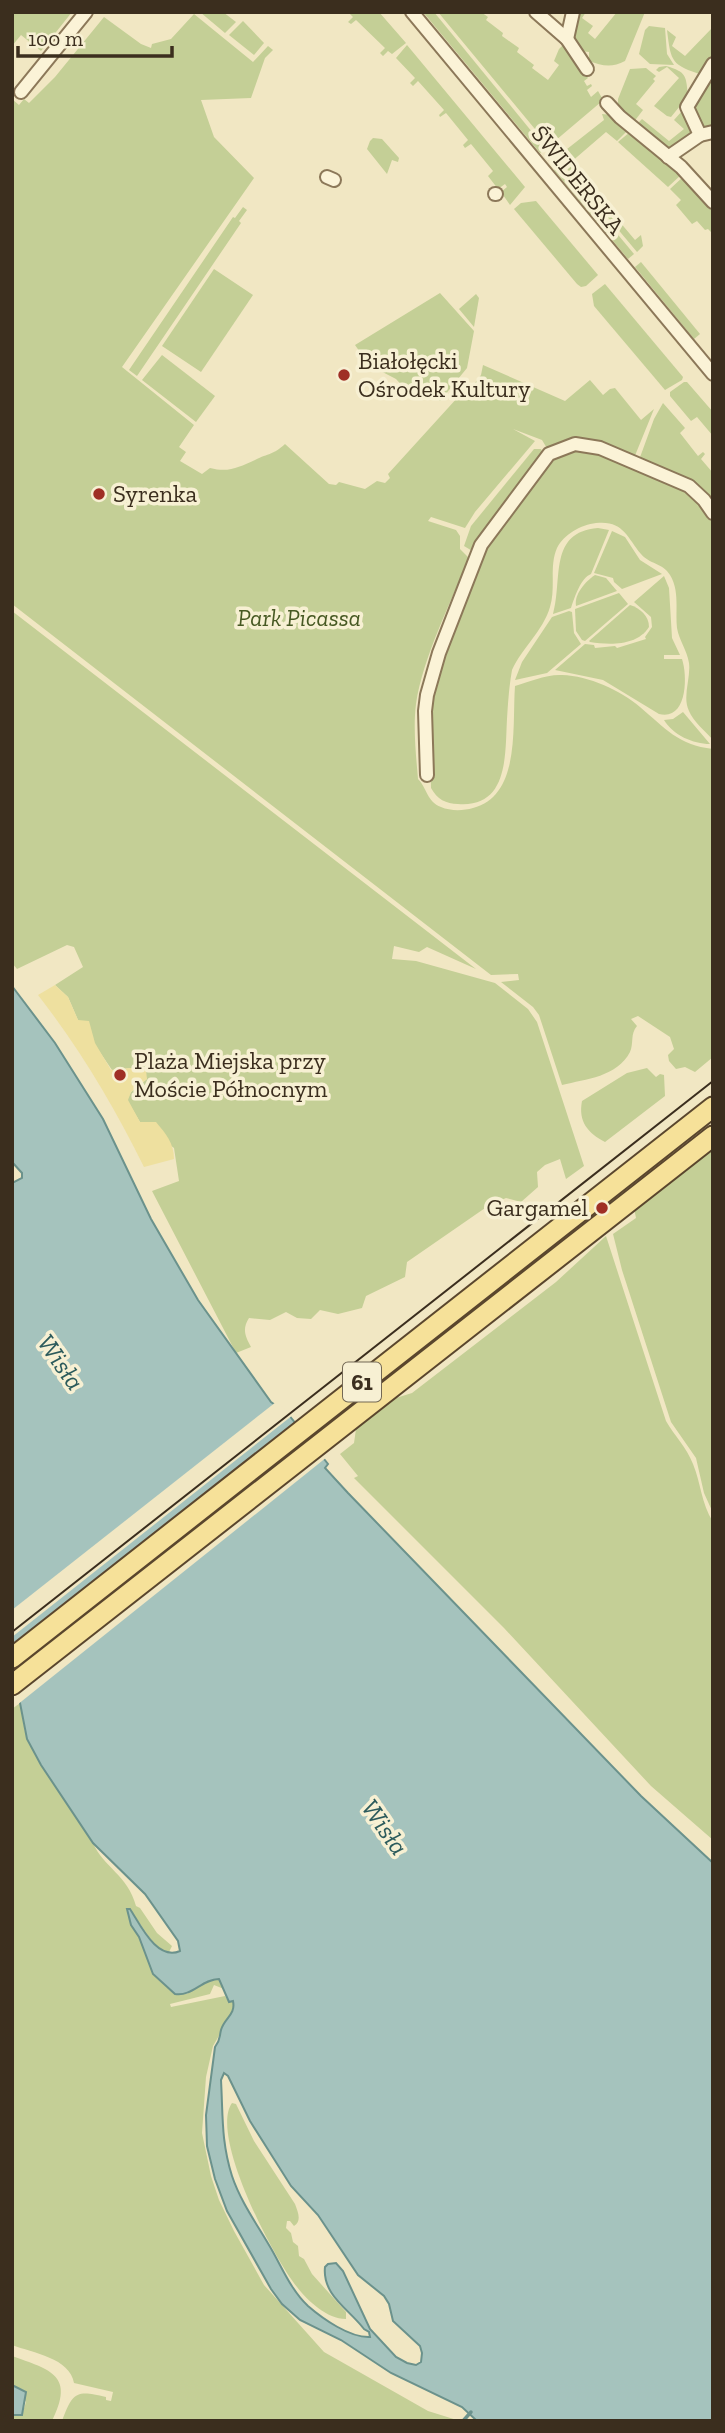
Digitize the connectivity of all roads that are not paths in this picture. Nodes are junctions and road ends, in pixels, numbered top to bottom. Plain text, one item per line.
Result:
1 (86, 12) edge
2 (412, 12) edge
3 (536, 12) edge
4 (573, 12) edge
5 (567, 39) junction
6 (713, 64) edge
7 (587, 69) dead end
8 (21, 92) dead end
9 (607, 103) dead end
10 (706, 134) edge
11 (668, 157) junction
12 (713, 202) edge
13 (713, 374) edge
14 (713, 513) edge
15 (427, 775) dead end
16 (713, 1107) edge
17 (713, 1136) edge
18 (12, 1658) edge
19 (12, 1685) edge

1 - 8 street
2 - 13 street, ŚWIDERSKA
3 - 5 street
4 - 5 street
5 - 7 street
6 - 10 street
9 - 11 street
10 - 11 street
11 - 12 street
14 - 15 street
16 - 18 main road, 61
17 - 19 main road, 61

